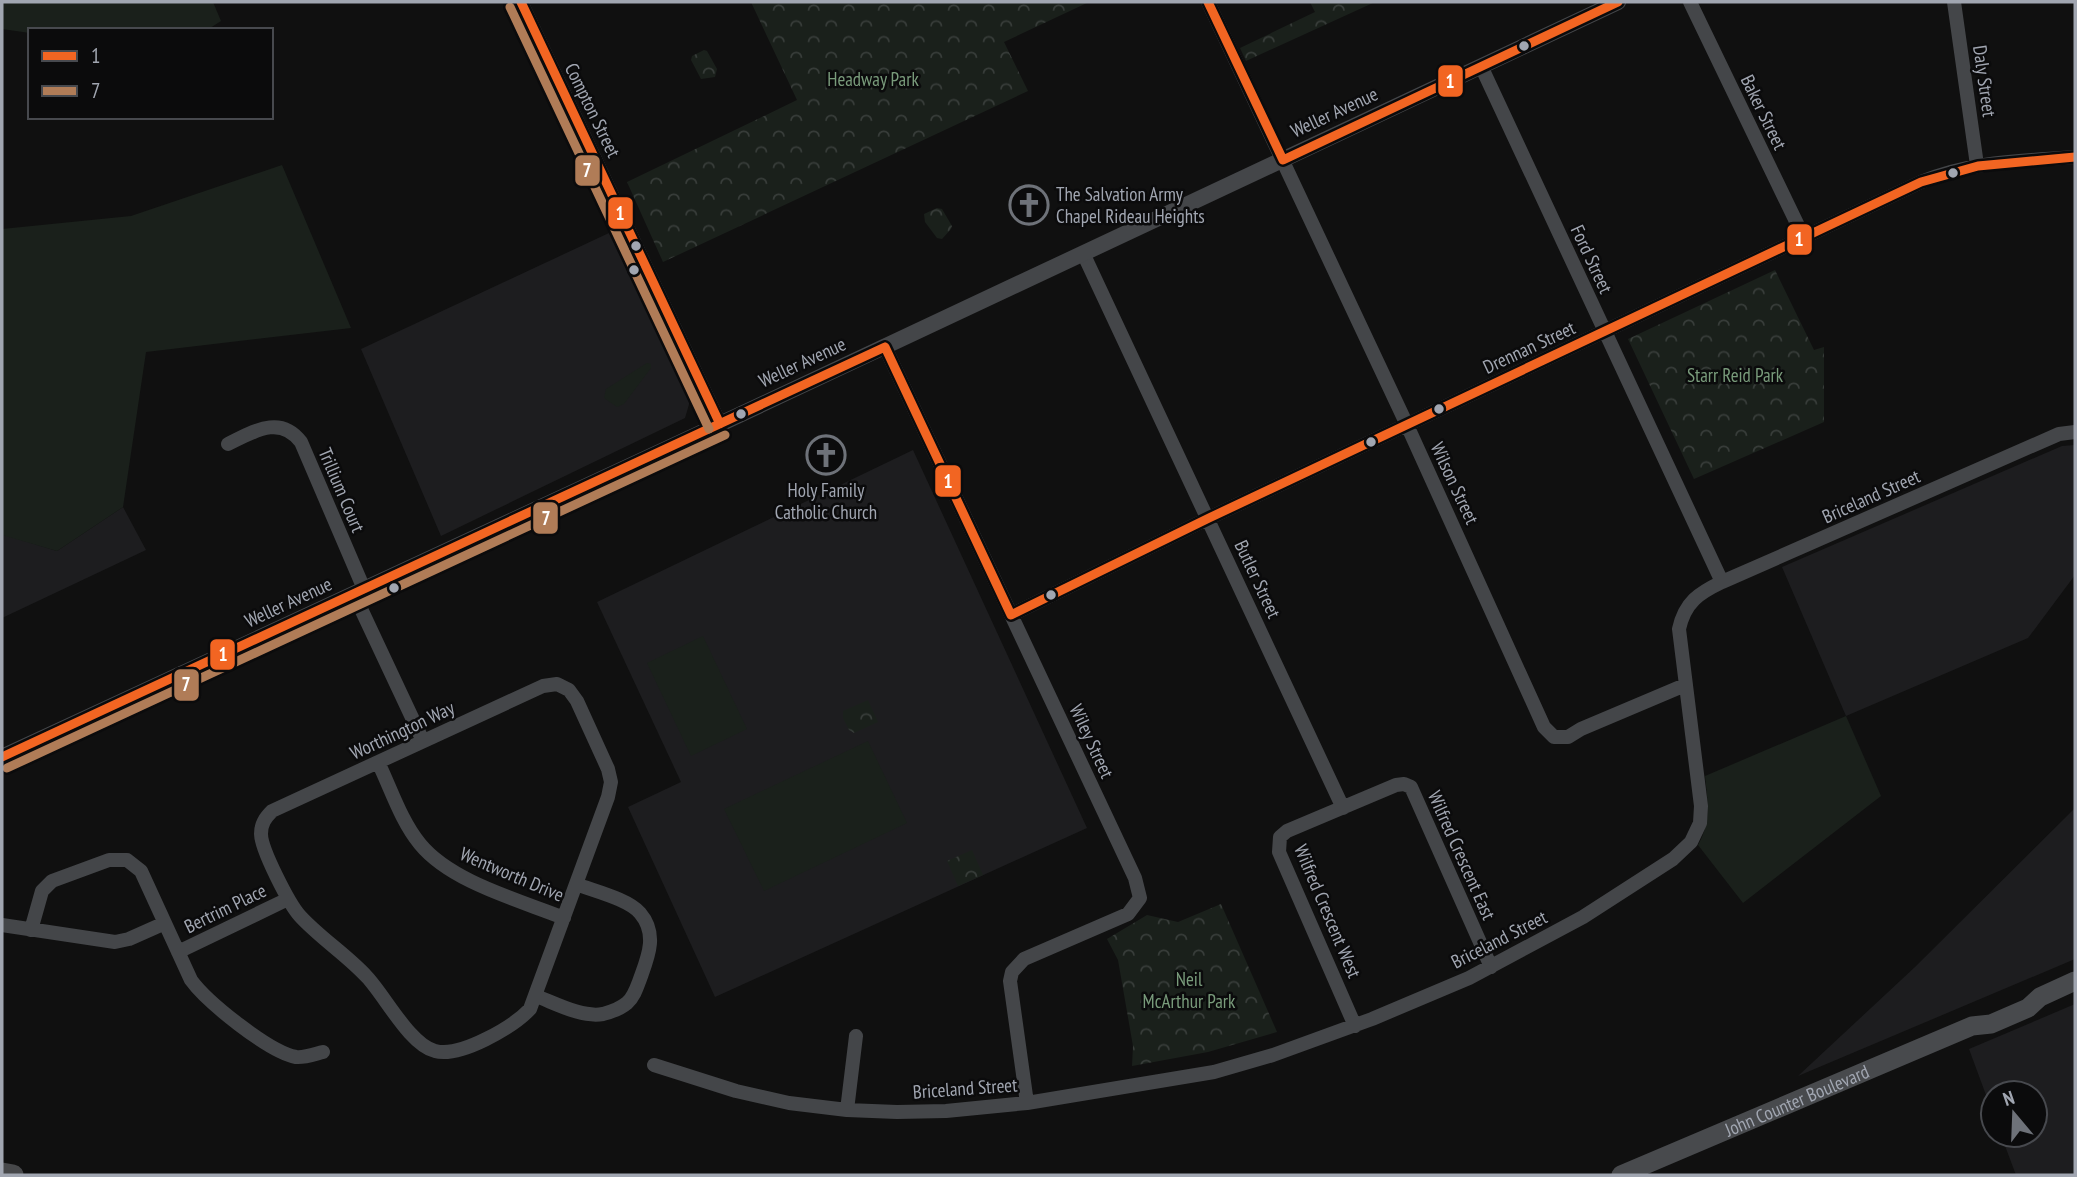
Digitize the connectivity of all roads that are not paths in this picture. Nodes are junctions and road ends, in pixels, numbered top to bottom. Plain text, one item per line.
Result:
1 (521, 2) edge
2 (1208, 2) edge
3 (1618, 2) edge
4 (1690, 2) edge
5 (1954, 2) edge
6 (1481, 66) junction
7 (2075, 157) edge
8 (1283, 160) junction
9 (1977, 165) junction
10 (1804, 238) junction
11 (1083, 253) junction
12 (1605, 332) junction
13 (885, 347) junction
14 (720, 424) junction
15 (1407, 425) junction
16 (2075, 432) edge
17 (228, 444) dead end
18 (1209, 518) junction
19 (1722, 582) junction
20 (359, 592) junction
21 (1011, 615) junction
22 (1685, 685) junction
23 (423, 741) junction
24 (2, 757) edge
25 (378, 762) junction
26 (1343, 808) junction
27 (576, 884) junction
28 (288, 899) junction
29 (564, 918) junction
30 (165, 923) junction
31 (2, 925) edge
32 (31, 930) junction
33 (178, 952) junction
34 (1491, 967) junction
35 (2073, 983) edge
36 (536, 996) junction
37 (1356, 1026) junction
38 (856, 1036) dead end
39 (323, 1052) dead end
40 (654, 1065) dead end
41 (1027, 1102) junction
42 (847, 1110) junction
43 (2, 1172) edge
44 (13, 1175) edge
45 (1621, 1175) edge

1 - 14 street, Compton Street
2 - 8 street, Wilson Street
3 - 6 street, Weller Avenue
4 - 10 street, Baker Street
5 - 9 street, Daly Street
6 - 8 street, Weller Avenue
6 - 12 street, Ford Street
7 - 9 street, Drennan Street
8 - 11 street, Weller Avenue
8 - 15 street, Wilson Street
9 - 10 street, Drennan Street
10 - 12 street, Drennan Street
11 - 13 street, Weller Avenue
11 - 18 street, Butler Street
12 - 15 street, Drennan Street
12 - 19 street, Ford Street
13 - 14 street, Weller Avenue
13 - 21 street, Wiley Street
14 - 20 street, Weller Avenue
15 - 18 street, Drennan Street
15 - 22 street, Wilson Street
16 - 19 street, Briceland Street
17 - 20 street, Trillium Court
18 - 21 street, Drennan Street
18 - 26 street, Butler Street
19 - 22 street, Briceland Street
20 - 23 street, Trillium Court
20 - 24 street, Weller Avenue
21 - 41 street, Wiley Street
22 - 34 street, Briceland Street
23 - 25 street, Worthington Way
23 - 27 street, Worthington Way
25 - 28 street, Worthington Way
25 - 29 street, Wentworth Drive
26 - 34 street, Wilfred Crescent East
26 - 37 street, Wilfred Crescent West
27 - 29 street, Worthington Way
27 - 36 street
28 - 33 street, Bertrim Place
28 - 36 street, Worthington Way
29 - 36 street, Worthington Way
30 - 32 street
30 - 32 street
30 - 33 street
31 - 32 street
33 - 39 street
34 - 37 street, Briceland Street
35 - 45 main road, John Counter Boulevard
37 - 41 street, Briceland Street
38 - 42 street
40 - 42 street, Briceland Street
41 - 42 street, Briceland Street
43 - 44 main road

